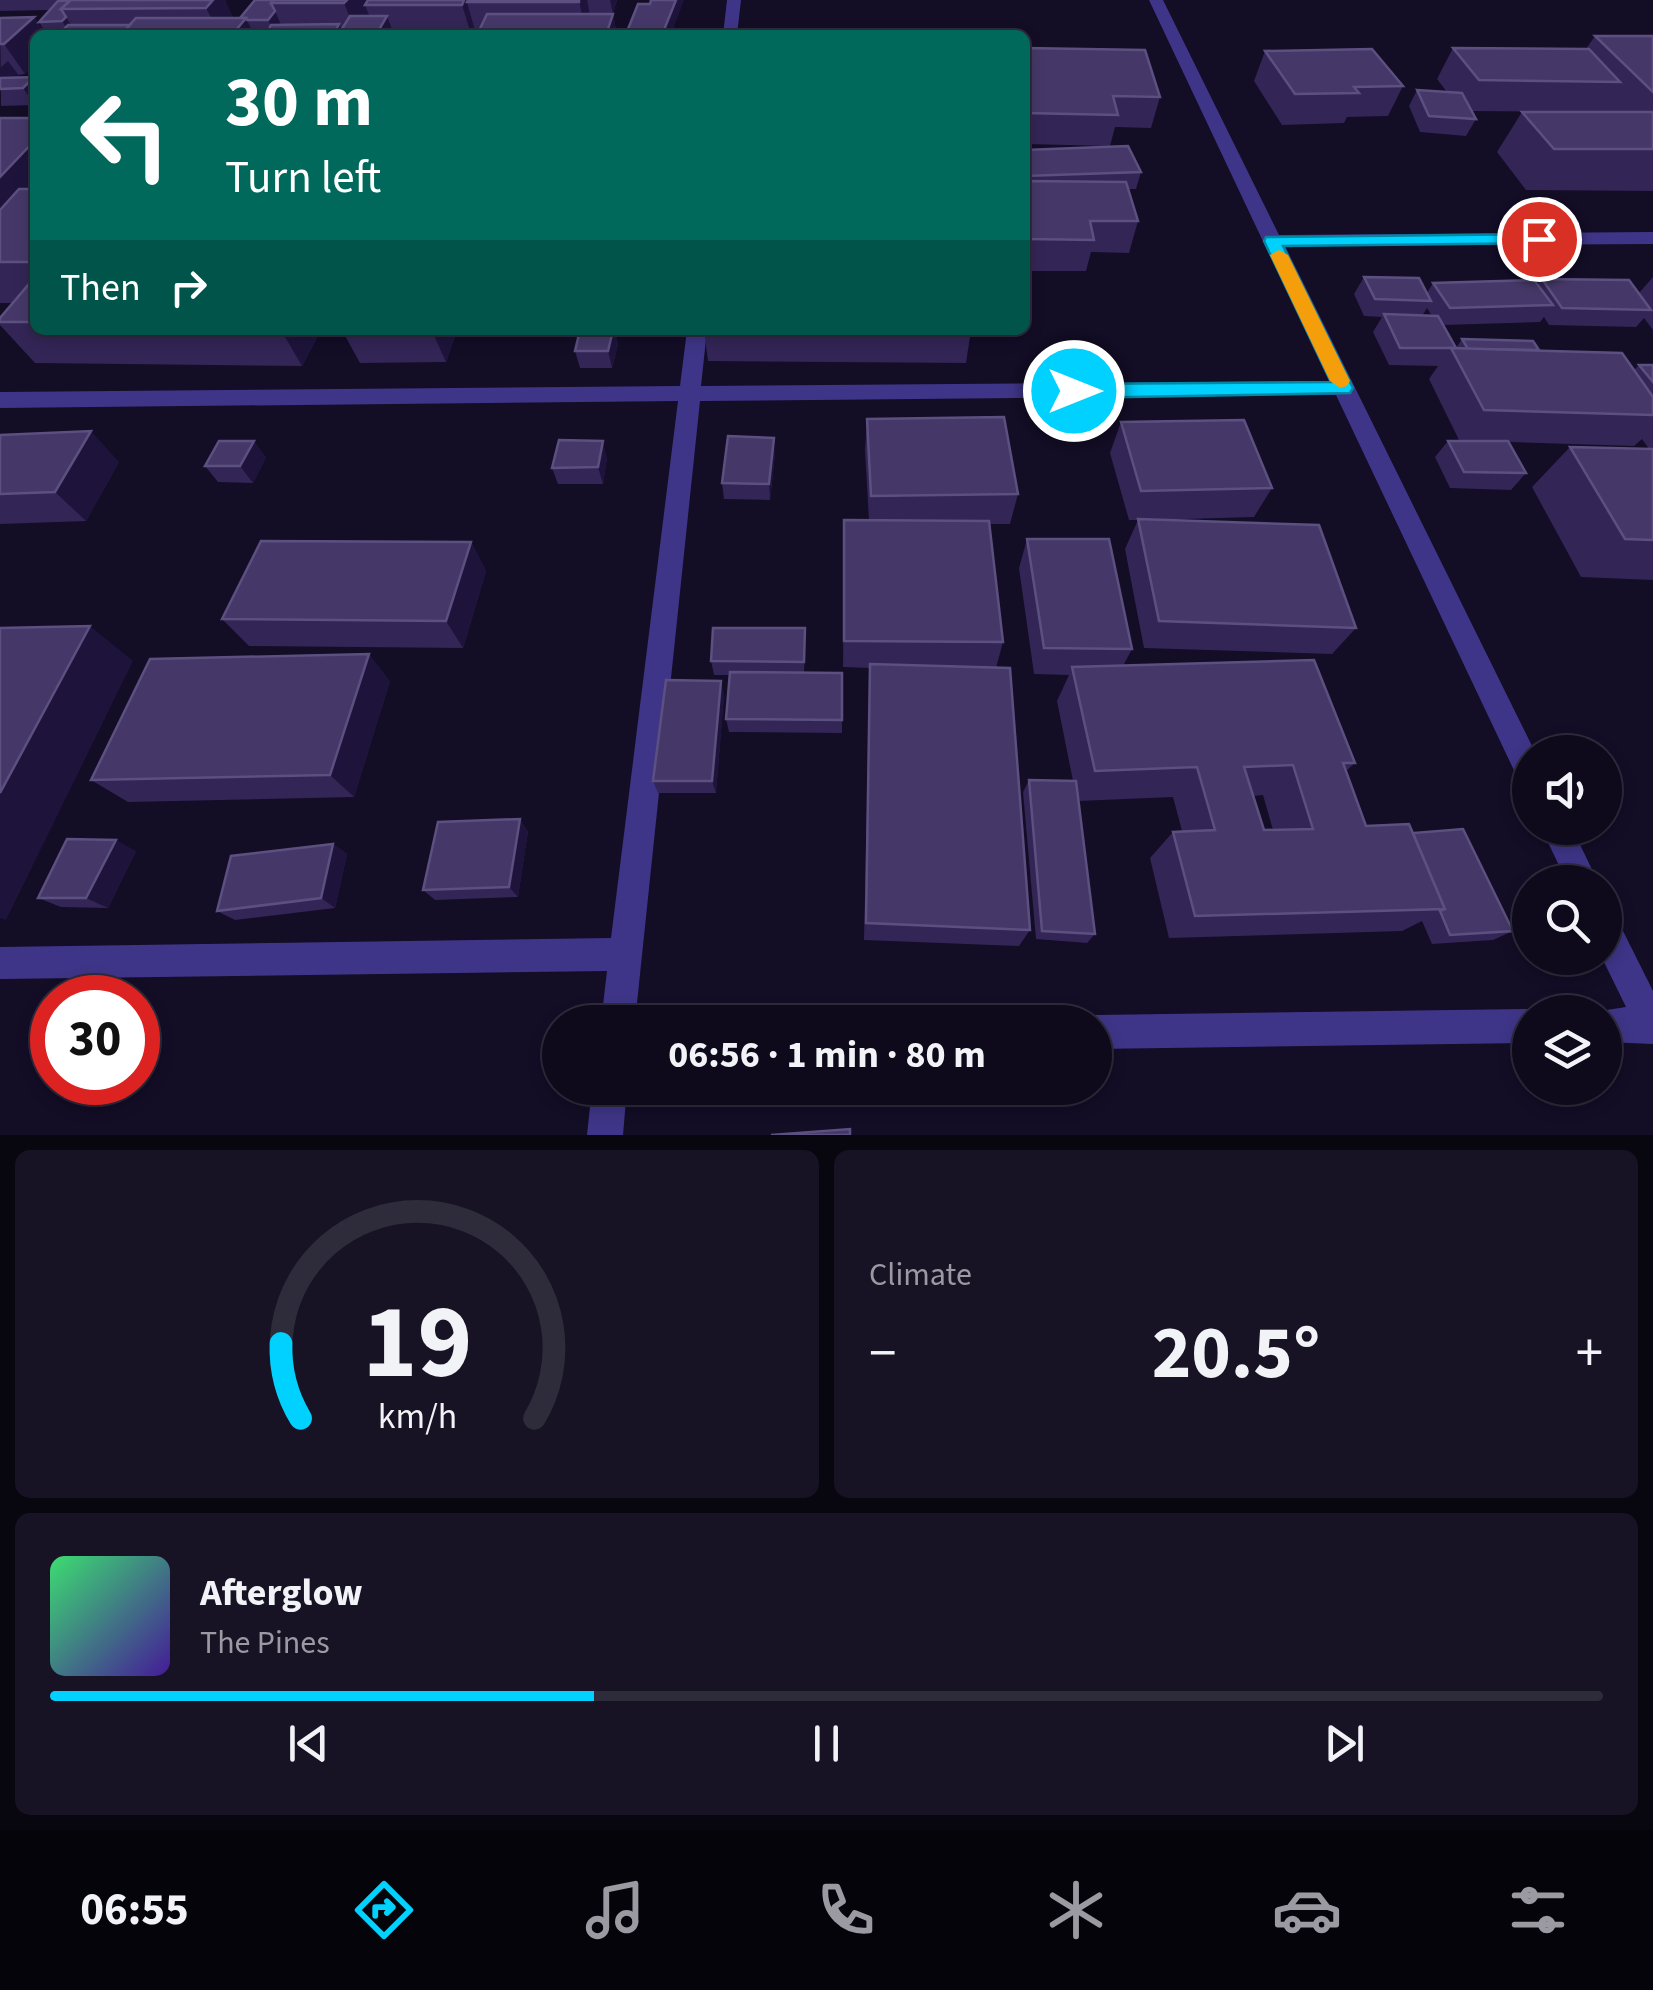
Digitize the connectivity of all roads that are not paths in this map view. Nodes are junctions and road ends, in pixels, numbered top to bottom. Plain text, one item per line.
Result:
1 (734, 0) edge
2 (1156, 0) edge
3 (731, 30) edge
4 (1653, 238) edge
5 (1272, 241) junction
6 (696, 335) edge
7 (1344, 388) junction
8 (690, 394) junction
9 (0, 400) edge
10 (1512, 736) edge
11 (625, 954) junction
12 (0, 963) edge
13 (1622, 963) edge
14 (620, 1005) edge
15 (1622, 1025) edge
16 (1512, 1026) edge
17 (1652, 1026) edge
18 (1112, 1032) edge
19 (608, 1105) edge
20 (605, 1135) edge

1 - 3 street
2 - 5 street
4 - 5 street
5 - 7 street
6 - 8 street
7 - 8 street
7 - 10 street
8 - 9 street
8 - 11 street
11 - 12 street
11 - 14 street
13 - 17 street
15 - 17 street
16 - 18 street
19 - 20 street

